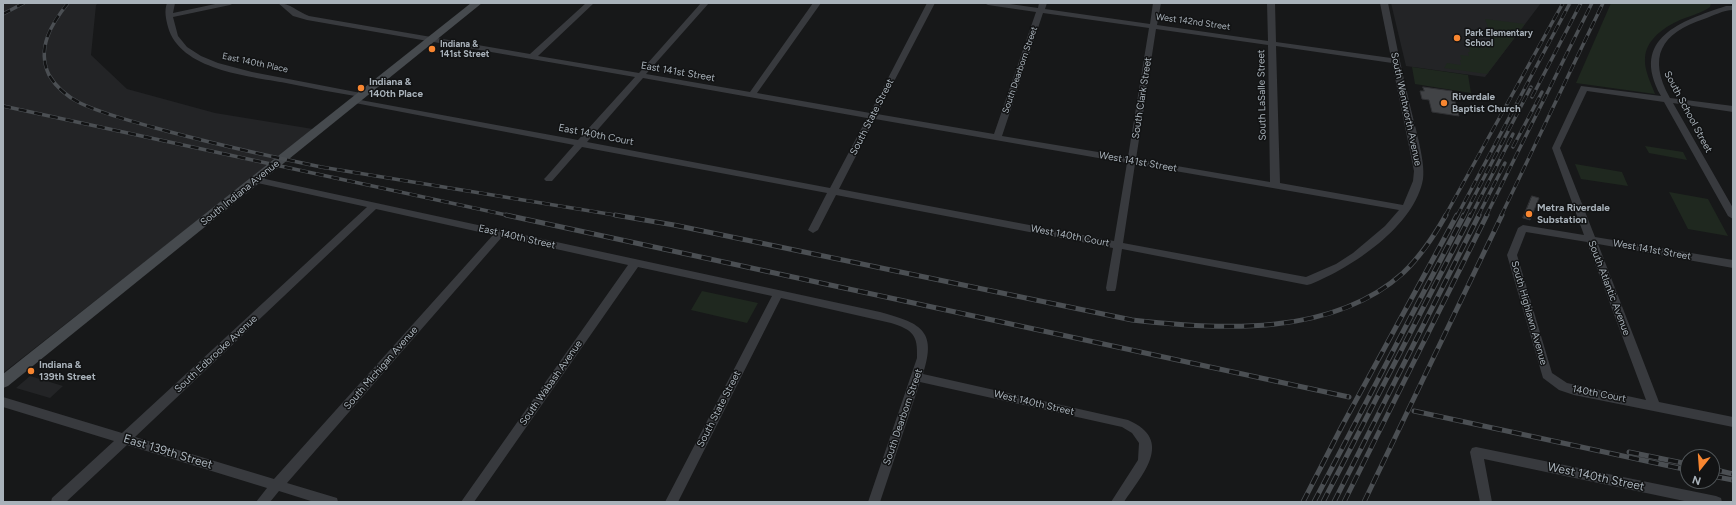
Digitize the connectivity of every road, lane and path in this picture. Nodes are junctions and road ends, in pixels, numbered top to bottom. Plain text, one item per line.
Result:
1 (171, 3) edge
2 (230, 3) edge
3 (282, 3) edge
4 (477, 3) edge
5 (590, 3) edge
6 (705, 3) edge
7 (817, 3) edge
8 (931, 3) edge
9 (988, 3) edge
10 (1157, 3) edge
11 (1271, 3) edge
12 (1384, 3) edge
13 (1042, 7) edge
14 (1730, 8) edge
15 (169, 16) junction
16 (1153, 27) junction
17 (431, 40) junction
18 (1272, 43) junction
19 (532, 57) junction
20 (1396, 61) junction
21 (640, 76) junction
22 (752, 96) junction
23 (358, 98) junction
24 (1667, 99) junction
25 (1733, 109) edge
26 (872, 116) junction
27 (997, 138) junction
28 (580, 143) junction
29 (1132, 161) junction
30 (549, 179) dead end
31 (256, 180) junction
32 (1275, 186) junction
33 (833, 191) junction
34 (374, 206) junction
35 (1405, 208) junction
36 (1733, 216) edge
37 (1524, 228) joint
38 (813, 230) dead end
39 (500, 233) junction
40 (1591, 240) junction
41 (1118, 245) junction
42 (635, 263) junction
43 (1733, 264) edge
44 (1307, 281) joint
45 (1111, 288) dead end
46 (778, 294) junction
47 (1547, 375) joint
48 (917, 376) junction
49 (3, 382) edge
50 (3, 402) edge
51 (1654, 405) junction
52 (1733, 422) edge
53 (125, 439) junction
54 (277, 485) junction
55 (1688, 499) edge
56 (58, 502) edge
57 (262, 502) edge
58 (332, 502) edge
59 (466, 502) edge
60 (671, 502) edge
61 (874, 502) edge
62 (1117, 502) edge
63 (1486, 502) edge
64 (1716, 502) edge

1 - 15 street
2 - 15 street
3 - 17 street, East 141st Street
4 - 17 main road, South Indiana Avenue
5 - 19 street
6 - 21 street
7 - 22 street
8 - 26 street, South State Street
9 - 13 street, West 142nd Street
10 - 16 street, South Clark Street
11 - 18 street, South LaSalle Street
12 - 20 street, South Wentworth Avenue
13 - 16 street, West 142nd Street
13 - 27 street, South Dearborn Street
14 - 24 street, South School Street
15 - 23 street, East 140th Place
16 - 18 street, West 142nd Street
16 - 29 street, South Clark Street
17 - 19 street, East 141st Street
17 - 23 main road, South Indiana Avenue
18 - 20 street, West 142nd Street
18 - 32 street, South LaSalle Street
19 - 21 street, East 141st Street
20 - 35 street, South Wentworth Avenue
21 - 22 street, East 141st Street
21 - 28 street
22 - 26 street, East 141st Street
23 - 28 street, East 140th Court
23 - 31 main road, South Indiana Avenue
24 - 25 street
24 - 36 street, South School Street
24 - 40 street, South Atlantic Avenue
26 - 27 street, West 141st Street
26 - 33 street, South State Street
27 - 29 street, West 141st Street
28 - 30 street
28 - 33 street, East 140th Court
29 - 32 street, West 141st Street
29 - 41 street, South Clark Street
31 - 34 street, East 140th Street
31 - 49 main road, South Indiana Avenue
32 - 35 street, West 141st Street
33 - 38 street, South State Street
33 - 41 street, West 140th Court
34 - 39 street, East 140th Street
34 - 53 street, South Edbrooke Avenue
35 - 44 street, South Wentworth Avenue
37 - 40 street, West 141st Street
37 - 47 street, South Highlawn Avenue
39 - 42 street, East 140th Street
39 - 54 street, South Michigan Avenue
40 - 43 street, West 141st Street
40 - 51 street, South Atlantic Avenue
41 - 44 street, West 140th Court
41 - 45 street, South Clark Street
42 - 46 street, East 140th Street
42 - 59 street, South Wabash Avenue
46 - 48 street, South Dearborn Street
46 - 60 street, South State Street
47 - 51 street, 140th Court
48 - 61 street, South Dearborn Street
48 - 62 street, West 140th Street
50 - 53 street, East 139th Street
51 - 52 street
53 - 54 street, East 139th Street
53 - 56 street, South Edbrooke Avenue
54 - 57 street, South Michigan Avenue
54 - 58 street, East 139th Street
55 - 63 street, West 140th Street
55 - 64 street, West 140th Street

